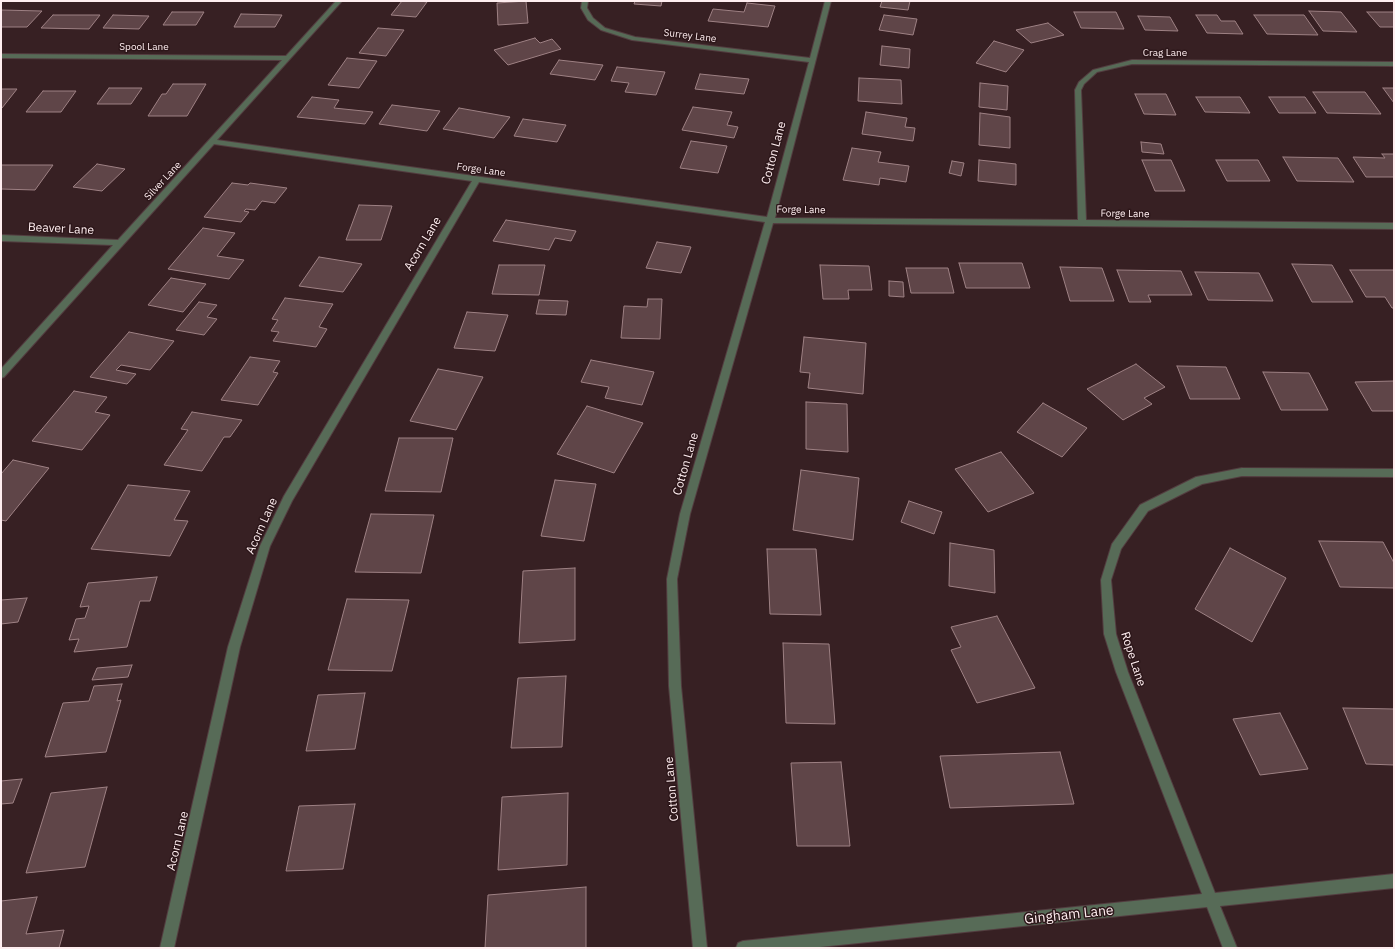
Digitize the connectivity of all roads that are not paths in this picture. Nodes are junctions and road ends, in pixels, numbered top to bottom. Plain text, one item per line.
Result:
1 (339, 1) edge
2 (585, 1) edge
3 (828, 1) edge
4 (1, 56) edge
5 (288, 58) junction
6 (812, 60) junction
7 (1394, 64) edge
8 (213, 142) junction
9 (477, 179) junction
10 (770, 220) junction
11 (1082, 223) junction
12 (1394, 226) edge
13 (1, 238) edge
14 (119, 243) junction
15 (1, 375) edge
16 (1394, 473) edge
17 (1394, 881) edge
18 (1211, 901) junction
19 (167, 948) edge
20 (700, 948) edge
21 (743, 948) edge
22 (1230, 948) edge

1 - 5 street, Silver Lane
2 - 6 street, Surrey Lane
3 - 6 street, Cotton Lane
4 - 5 street, Spool Lane
5 - 8 street, Silver Lane
6 - 10 street, Cotton Lane
7 - 11 street, Crag Lane
8 - 9 street, Forge Lane
8 - 14 street, Silver Lane
9 - 10 street, Forge Lane
9 - 19 street, Acorn Lane
10 - 11 street, Forge Lane
10 - 20 street, Cotton Lane
11 - 12 street, Forge Lane
13 - 14 street, Beaver Lane
14 - 15 street, Silver Lane
16 - 18 street, Rope Lane
17 - 18 street, Gingham Lane
18 - 21 street, Gingham Lane
18 - 22 street, Rope Lane

